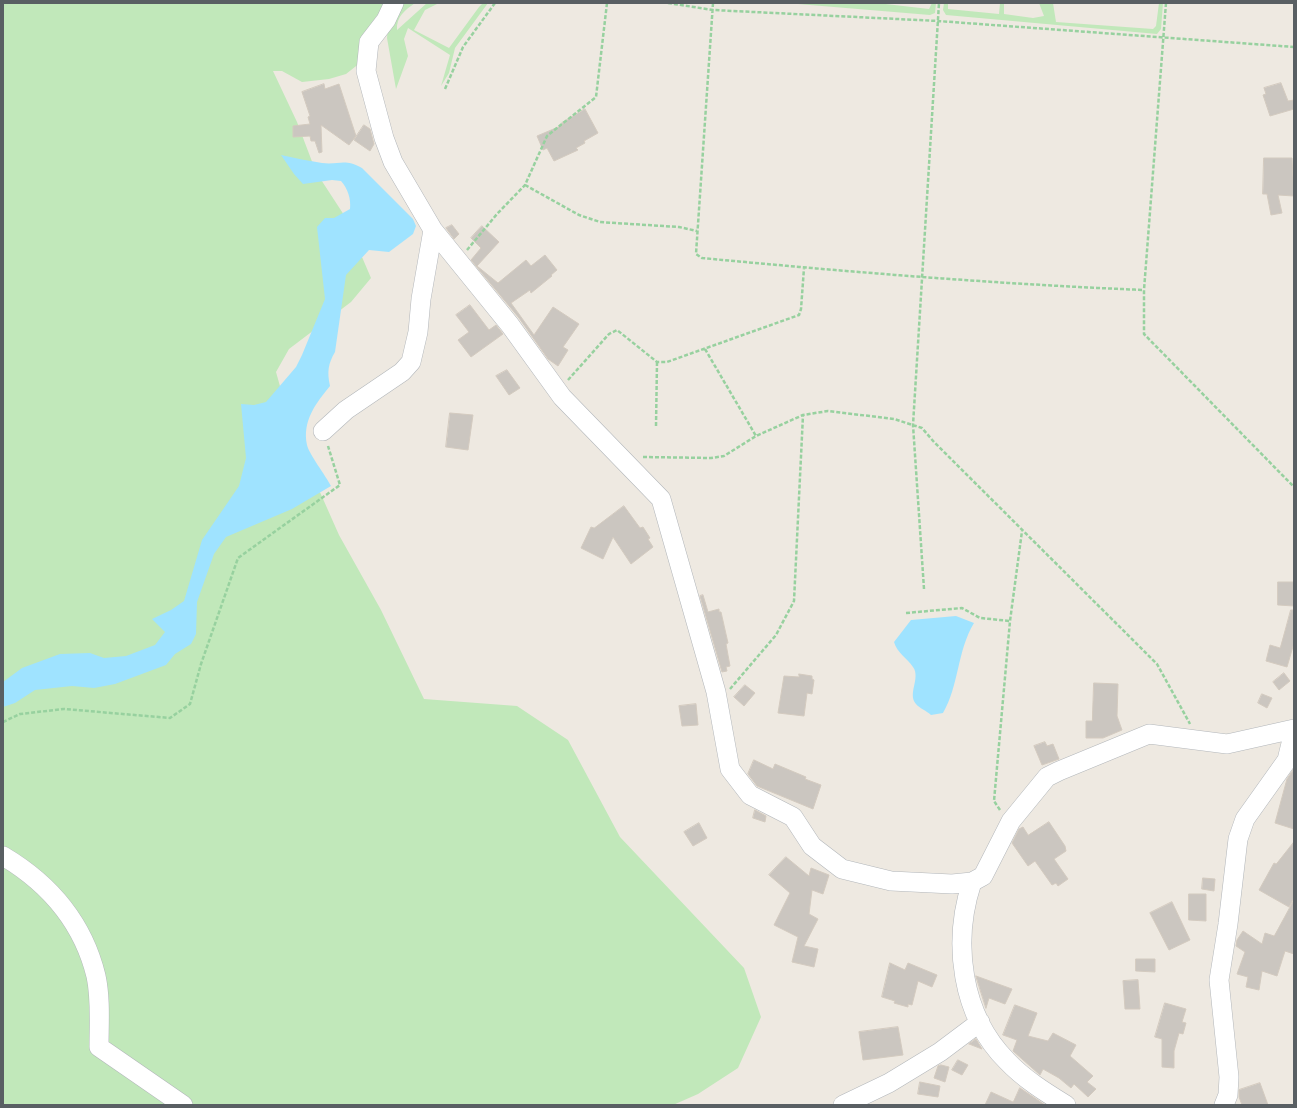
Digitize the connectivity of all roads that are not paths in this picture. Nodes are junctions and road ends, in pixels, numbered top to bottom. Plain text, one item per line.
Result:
1 (394, 3) edge
2 (433, 230) junction
3 (323, 431) road end
4 (1294, 730) edge
5 (3, 856) edge
6 (972, 882) junction
7 (980, 1022) junction
8 (183, 1105) edge
9 (843, 1105) edge
10 (1066, 1105) edge
11 (1224, 1105) edge

1 - 2 street
2 - 3 street
2 - 6 street
4 - 6 street
4 - 11 street
5 - 8 street
6 - 7 street
7 - 9 street
7 - 10 street

